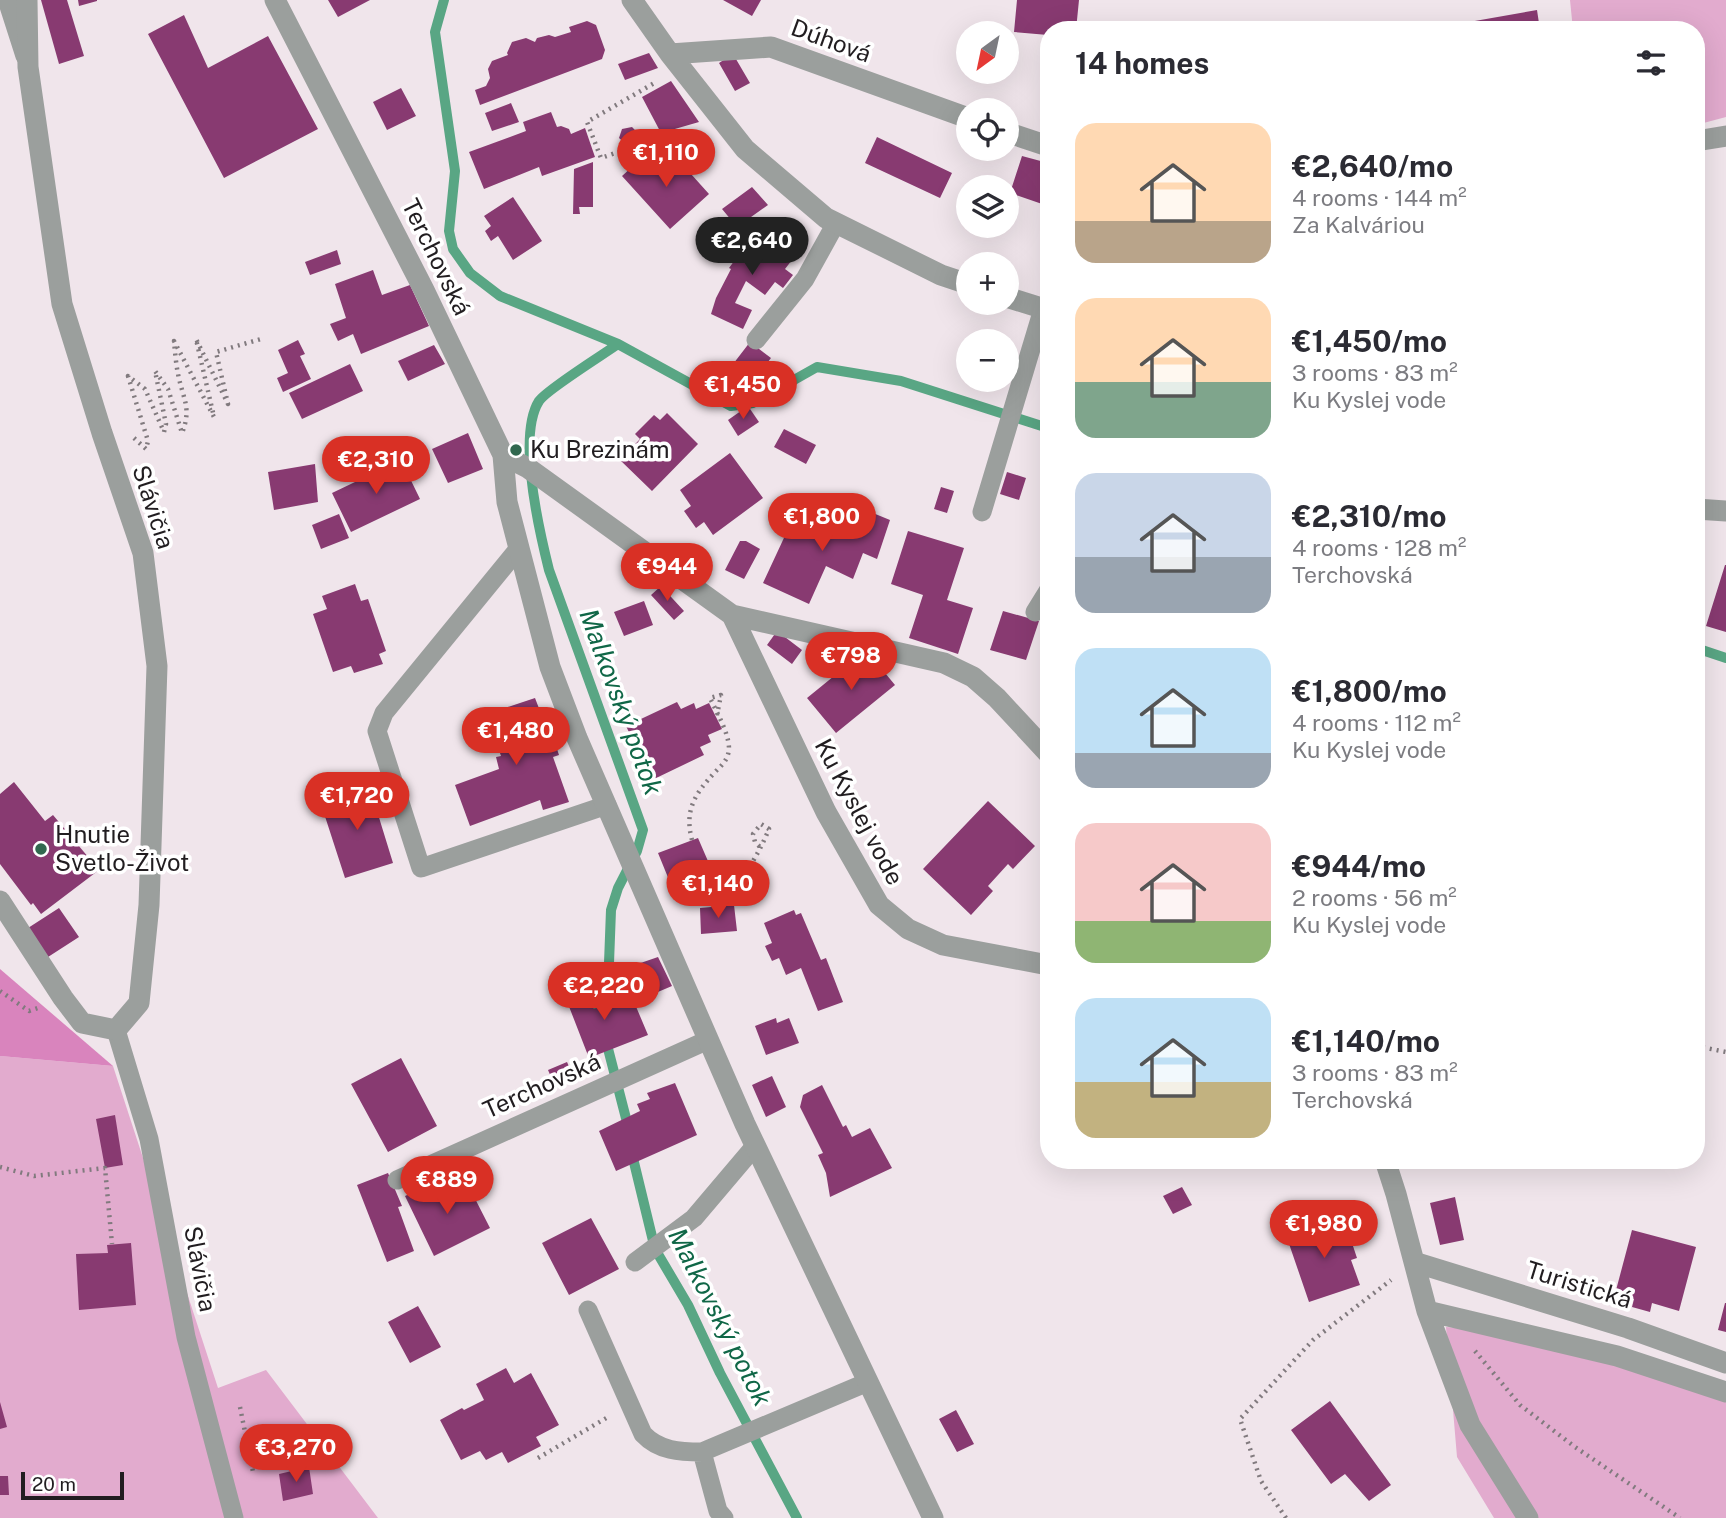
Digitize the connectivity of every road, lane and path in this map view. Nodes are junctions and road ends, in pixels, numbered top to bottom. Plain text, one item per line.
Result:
1 (7, 0) edge
2 (27, 0) edge
3 (275, 0) edge
4 (632, 0) edge
5 (670, 54) junction
6 (28, 67) junction
7 (657, 81) dead end
8 (956, 114) edge
9 (1019, 136) edge
10 (1726, 136) edge
11 (653, 140) dead end
12 (1705, 140) edge
13 (1040, 143) edge
14 (836, 223) junction
15 (956, 280) edge
16 (1019, 300) edge
17 (1040, 307) edge
18 (1040, 324) edge
19 (261, 339) dead end
20 (756, 340) dead end
21 (134, 438) dead end
22 (503, 455) junction
23 (1705, 510) edge
24 (1726, 511) edge
25 (982, 512) dead end
26 (519, 548) junction
27 (1040, 604) edge
28 (1035, 612) dead end
29 (732, 615) junction
30 (717, 715) dead end
31 (1040, 744) edge
32 (607, 805) junction
33 (692, 840) dead end
34 (761, 848) junction
35 (0, 901) edge
36 (721, 906) dead end
37 (1040, 963) edge
38 (116, 1030) junction
39 (708, 1040) junction
40 (1705, 1048) edge
41 (1726, 1052) edge
42 (755, 1146) junction
43 (0, 1167) edge
44 (1388, 1169) edge
45 (397, 1180) dead end
46 (112, 1244) dead end
47 (635, 1262) dead end
48 (1414, 1262) junction
49 (587, 1310) dead end
50 (1427, 1311) junction
51 (1450, 1316) junction
52 (1726, 1363) edge
53 (868, 1382) junction
54 (1726, 1392) edge
55 (630, 1404) junction
56 (240, 1406) dead end
57 (702, 1452) junction
58 (538, 1458) dead end
59 (255, 1481) dead end
60 (234, 1518) edge
61 (724, 1518) edge
62 (933, 1518) edge
63 (1286, 1518) edge
64 (1528, 1518) edge
65 (1680, 1518) edge

1 - 6 lane
2 - 6 street, Slávičia
3 - 22 street, Terchovská
4 - 5 street
5 - 8 street, Dúhová
5 - 14 street
6 - 38 street, Slávičia
7 - 11 path
9 - 13 street
10 - 12 street
14 - 15 street
14 - 20 lane
16 - 17 street
18 - 25 lane
19 - 21 path
22 - 26 street, Terchovská
22 - 29 street, Ku Kyslej vode
23 - 24 street
26 - 32 street, Terchovská
26 - 32 lane
27 - 28 lane
29 - 31 street, Ku Kyslej vode
29 - 37 street, Ku Kyslej vode
30 - 33 path
32 - 39 street, Terchovská
34 - 34 path
34 - 36 path
35 - 38 street
38 - 60 lane, Slávičia
39 - 42 street, Terchovská
39 - 45 lane, Terchovská
40 - 41 path
42 - 47 lane
42 - 53 street, Terchovská
43 - 46 path
44 - 48 street
48 - 50 street
48 - 52 street, Turistická
48 - 63 path
49 - 55 lane
50 - 51 street
50 - 64 street
51 - 54 street
51 - 65 path
53 - 57 lane
53 - 62 street, Terchovská
55 - 57 lane
55 - 58 path
56 - 59 path
57 - 61 lane

